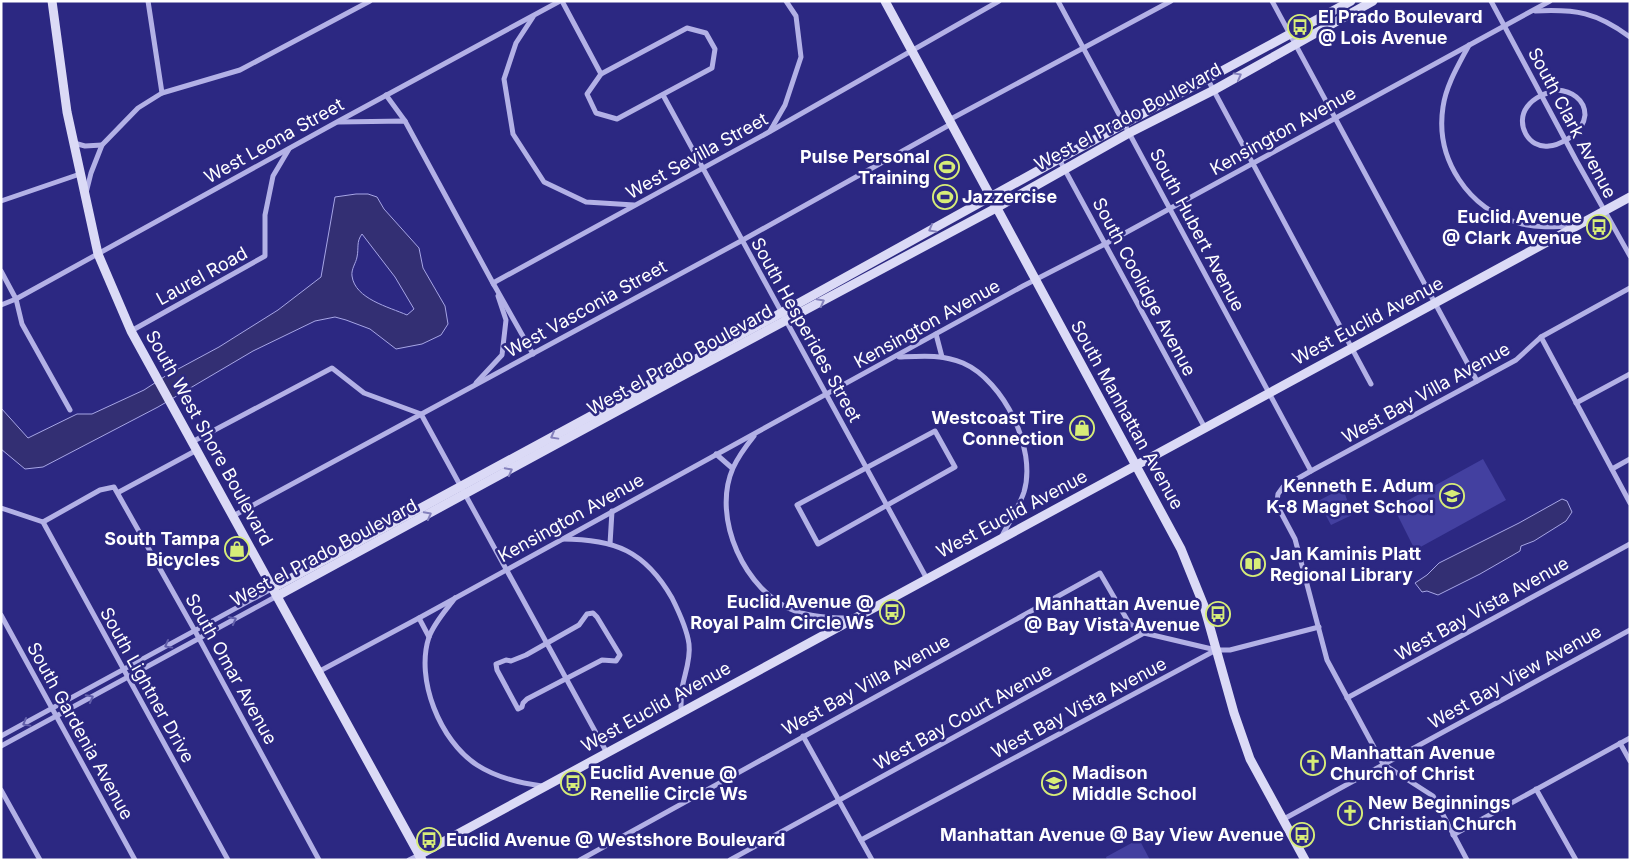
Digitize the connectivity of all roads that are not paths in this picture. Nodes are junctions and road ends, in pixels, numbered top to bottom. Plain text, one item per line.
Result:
1 (52, 1) edge
2 (148, 1) edge
3 (370, 1) edge
4 (561, 1) edge
5 (786, 1) edge
6 (885, 1) edge
7 (999, 1) edge
8 (1058, 1) edge
9 (1171, 1) edge
10 (1272, 1) edge
11 (1352, 1) edge
12 (1374, 1) edge
13 (1491, 1) edge
14 (1550, 1) edge
15 (1532, 11) junction
16 (533, 16) junction
17 (1504, 25) junction
18 (1290, 34) junction
19 (1630, 37) edge
20 (1295, 44) junction
21 (1470, 44) junction
22 (1084, 49) junction
23 (912, 51) junction
24 (601, 74) junction
25 (1207, 78) junction
26 (1214, 90) junction
27 (162, 93) junction
28 (386, 95) junction
29 (663, 95) junction
30 (1540, 96) junction
31 (1335, 119) junction
32 (405, 121) junction
33 (337, 122) junction
34 (950, 122) junction
35 (1124, 124) junction
36 (769, 132) junction
37 (1129, 134) junction
38 (1565, 140) junction
39 (74, 143) junction
40 (102, 145) junction
41 (289, 148) junction
42 (1059, 159) junction
43 (1253, 163) junction
44 (702, 169) junction
45 (1065, 169) junction
46 (80, 174) junction
47 (1024, 178) junction
48 (1030, 189) junction
49 (990, 197) junction
50 (1630, 197) edge
51 (85, 198) junction
52 (1, 201) edge
53 (636, 205) junction
54 (996, 208) junction
55 (1170, 208) junction
56 (1604, 211) junction
57 (956, 216) junction
58 (962, 226) junction
59 (1578, 226) junction
60 (741, 241) junction
61 (1105, 244) junction
62 (98, 254) junction
63 (1630, 256) edge
64 (870, 264) junction
65 (1, 271) edge
66 (875, 273) junction
67 (1036, 280) junction
68 (494, 283) junction
69 (1630, 288) edge
70 (16, 300) junction
71 (1435, 303) junction
72 (1, 305) edge
73 (784, 317) junction
74 (131, 331) junction
75 (936, 334) junction
76 (1541, 337) junction
77 (1351, 348) junction
78 (533, 354) junction
79 (896, 357) junction
80 (942, 357) junction
81 (678, 373) junction
82 (1630, 374) edge
83 (1477, 381) junction
84 (1371, 384) dead end
85 (473, 387) junction
86 (1268, 393) junction
87 (826, 395) junction
88 (1576, 403) junction
89 (70, 410) dead end
90 (421, 414) junction
91 (572, 426) junction
92 (1205, 428) junction
93 (577, 434) junction
94 (756, 434) junction
95 (195, 446) junction
96 (716, 454) junction
97 (1630, 459) edge
98 (1135, 466) junction
99 (732, 468) junction
100 (866, 468) junction
101 (1612, 469) junction
102 (1311, 471) junction
103 (464, 491) junction
104 (119, 492) junction
105 (1630, 503) edge
106 (887, 505) junction
107 (1, 508) edge
108 (612, 512) junction
109 (233, 516) junction
110 (43, 522) junction
111 (1001, 538) junction
112 (561, 539) junction
113 (610, 544) junction
114 (1630, 544) edge
115 (506, 569) junction
116 (927, 579) junction
117 (275, 592) junction
118 (457, 596) junction
119 (1, 615) edge
120 (419, 618) junction
121 (852, 618) junction
122 (1319, 627) junction
123 (1630, 630) edge
124 (195, 631) junction
125 (1144, 634) junction
126 (429, 637) junction
127 (199, 639) junction
128 (546, 642) junction
129 (1216, 650) junction
130 (124, 670) junction
131 (318, 672) junction
132 (128, 678) junction
133 (567, 679) junction
134 (1347, 698) junction
135 (52, 709) junction
136 (681, 712) junction
137 (56, 716) junction
138 (1, 736) edge
139 (803, 736) junction
140 (1630, 738) edge
141 (1620, 744) junction
142 (1, 746) edge
143 (607, 753) junction
144 (1630, 761) edge
145 (1383, 764) junction
146 (543, 786) junction
147 (1536, 789) junction
148 (1, 790) edge
149 (839, 800) junction
150 (1282, 820) junction
151 (1453, 835) junction
152 (861, 840) junction
153 (421, 857) edge
154 (40, 860) edge
155 (135, 860) edge
156 (228, 860) edge
157 (319, 860) edge
158 (409, 860) edge
159 (580, 860) edge
160 (730, 860) edge
161 (872, 860) edge
162 (1304, 860) edge
163 (1466, 860) edge
164 (1576, 860) edge

1 - 39 street, South West Shore Boulevard
2 - 27 street
3 - 27 street
4 - 16 street, West Leona Street
4 - 24 street
5 - 36 street
6 - 23 street, South Manhattan Avenue
7 - 23 street, West Sevilla Street
8 - 22 street, South Hubert Avenue
9 - 22 street, West Vasconia Street
10 - 18 street
11 - 18 street, West el Prado Boulevard
12 - 20 street, West el Prado Boulevard
13 - 17 street, South Clark Avenue
14 - 15 street, Kensington Avenue
15 - 17 street, Kensington Avenue
15 - 19 street
16 - 28 street, West Leona Street
16 - 53 street
17 - 21 street, Kensington Avenue
17 - 30 street, South Clark Avenue
18 - 20 street
18 - 25 street, West el Prado Boulevard
26 -> 20 street, West el Prado Boulevard
20 - 31 street
21 - 31 street, Kensington Avenue
21 - 59 street
22 - 34 street, West Vasconia Street
22 - 35 street, South Hubert Avenue
23 - 34 street, South Manhattan Avenue
23 - 36 street, West Sevilla Street
24 - 29 street
24 - 29 street
25 - 26 street
25 - 35 street, West el Prado Boulevard
26 - 37 street, West el Prado Boulevard
26 - 43 street
27 - 40 street
28 - 32 street
28 - 33 street, West Leona Street
29 - 44 street, South Hesperides Street
30 - 38 street, South Clark Avenue
30 - 38 street
30 - 38 street
31 - 43 street, Kensington Avenue
31 - 71 street
32 - 33 street
32 - 68 street
33 - 41 street, West Leona Street
34 - 49 street, South Manhattan Avenue
34 - 60 street, West Vasconia Street
35 - 37 street, South Hubert Avenue
35 - 42 street, West el Prado Boulevard
36 - 44 street, West Sevilla Street
37 - 45 street, West el Prado Boulevard
37 - 55 street, South Hubert Avenue
38 - 56 street, South Clark Avenue
39 - 40 street
39 - 46 street, South West Shore Boulevard
40 - 51 street
41 - 62 street, West Leona Street
41 - 74 street, Laurel Road
42 - 45 street, South Coolidge Avenue
42 - 47 street, West el Prado Boulevard
43 - 55 street, Kensington Avenue
43 - 77 street
44 - 53 street, West Sevilla Street
44 - 60 street, South Hesperides Street
45 - 48 street, West el Prado Boulevard
45 - 61 street, South Coolidge Avenue
46 - 51 street, South West Shore Boulevard
46 - 52 street
47 - 48 street
47 - 49 street, West el Prado Boulevard
48 - 54 street, West el Prado Boulevard
49 - 54 street, South Manhattan Avenue
49 - 57 street, West el Prado Boulevard
50 - 56 street, West Euclid Avenue
51 - 62 street, South West Shore Boulevard
53 - 68 street, West Sevilla Street
54 - 58 street, West el Prado Boulevard
54 - 67 street, South Manhattan Avenue
55 - 61 street, Kensington Avenue
55 - 86 street, South Hubert Avenue
56 - 59 street, West Euclid Avenue
56 - 63 street, South Clark Avenue
57 - 58 street
57 -> 64 street, West el Prado Boulevard
58 - 66 street, West el Prado Boulevard
59 - 71 street, West Euclid Avenue
60 - 73 street, South Hesperides Street
60 - 78 street, West Vasconia Street
61 - 67 street, Kensington Avenue
61 - 92 street, South Coolidge Avenue
62 - 70 street, West Leona Street
62 - 74 street, South West Shore Boulevard
64 - 66 street
64 - 73 street, West el Prado Boulevard
65 - 70 street
73 -> 66 street, West el Prado Boulevard
67 - 75 street, Kensington Avenue
67 - 98 street, South Manhattan Avenue
68 - 78 street
68 - 85 street
69 - 76 street, West Bay Villa Avenue
70 - 72 street, West Leona Street
70 - 89 street
71 - 77 street, West Euclid Avenue
71 - 83 street
73 - 81 street, West el Prado Boulevard
73 - 87 street, South Hesperides Street
74 - 95 street, South West Shore Boulevard
75 - 79 street, Kensington Avenue
75 - 80 street
76 - 83 street, West Bay Villa Avenue
76 - 88 street
77 - 84 street
77 - 86 street, West Euclid Avenue
78 - 85 street, West Vasconia Street
79 - 80 street
79 - 87 street, Kensington Avenue
80 - 111 street
81 - 91 street, West el Prado Boulevard
81 - 93 street, West el Prado Boulevard
82 - 88 street
83 - 102 street, West Bay Villa Avenue
85 - 90 street, West Vasconia Street
86 - 92 street, West Euclid Avenue
86 - 102 street, South Hubert Avenue
87 - 94 street, Kensington Avenue
87 - 100 street, South Hesperides Street
88 - 101 street
90 - 95 street
90 - 103 street
90 - 109 street, West Vasconia Street
91 - 93 street
91 -> 103 street, West el Prado Boulevard
92 - 98 street, West Euclid Avenue
103 -> 93 street, West el Prado Boulevard
94 - 96 street, Kensington Avenue
94 - 99 street
95 - 104 street
95 - 109 street, South West Shore Boulevard
96 - 99 street
96 - 108 street, Kensington Avenue
97 - 101 street
98 - 111 street, West Euclid Avenue
98 - 129 street, South Manhattan Avenue
99 - 121 street
100 - 106 street, South Hesperides Street
100 - 106 street
100 - 106 street
101 - 105 street
102 - 122 street, West Bay Villa Avenue
103 - 115 street
103 - 117 street, West el Prado Boulevard
104 - 110 street
104 - 124 street, South Omar Avenue
106 - 116 street, South Hesperides Street
107 - 110 street
108 - 112 street, Kensington Avenue
108 - 113 street
109 - 117 street, South West Shore Boulevard
110 - 130 street, South Lightner Drive
111 - 116 street, West Euclid Avenue
112 - 113 street
112 - 115 street, Kensington Avenue
113 - 136 street
114 - 134 street, West Bay Vista Avenue
115 - 118 street, Kensington Avenue
115 - 128 street
116 - 121 street, West Euclid Avenue
117 - 124 street, West el Prado Boulevard
127 -> 117 street, West el Prado Boulevard
117 - 131 street, South West Shore Boulevard
118 - 120 street, Kensington Avenue
118 - 126 street
119 - 135 street, South Gardenia Avenue
120 - 126 street
120 - 131 street, Kensington Avenue
121 - 136 street, West Euclid Avenue
122 - 129 street, West Bay Vista Avenue
122 - 134 street
123 - 145 street, West Bay View Avenue
124 - 127 street, South Omar Avenue
124 -> 130 street, West el Prado Boulevard
125 - 129 street
125 - 139 street, West Bay Villa Avenue
125 - 149 street, West Bay Court Avenue
126 - 146 street
127 - 132 street, West el Prado Boulevard
127 - 157 street, South Omar Avenue
128 - 133 street
128 - 133 street
128 - 133 street
129 - 150 street, South Manhattan Avenue
129 - 152 street, West Bay Vista Avenue
130 - 132 street, South Lightner Drive
130 - 135 street, West el Prado Boulevard
131 - 153 street, South West Shore Boulevard
137 -> 132 street, West el Prado Boulevard
132 - 156 street, South Lightner Drive
133 - 143 street
134 - 145 street
135 - 137 street, South Gardenia Avenue
135 -> 138 street, West el Prado Boulevard
136 - 143 street, West Euclid Avenue
137 - 142 street, West el Prado Boulevard
137 - 155 street, South Gardenia Avenue
139 - 149 street
139 - 159 street, West Bay Villa Avenue
140 - 141 street
141 - 144 street
141 - 147 street
143 - 146 street, West Euclid Avenue
145 - 150 street, West Bay View Avenue
145 - 151 street
146 - 153 street, West Euclid Avenue
147 - 151 street
147 - 164 street
148 - 154 street
149 - 152 street
149 - 160 street, West Bay Court Avenue
150 - 162 street, South Manhattan Avenue
151 - 163 street
152 - 161 street
153 - 158 street, West Euclid Avenue

